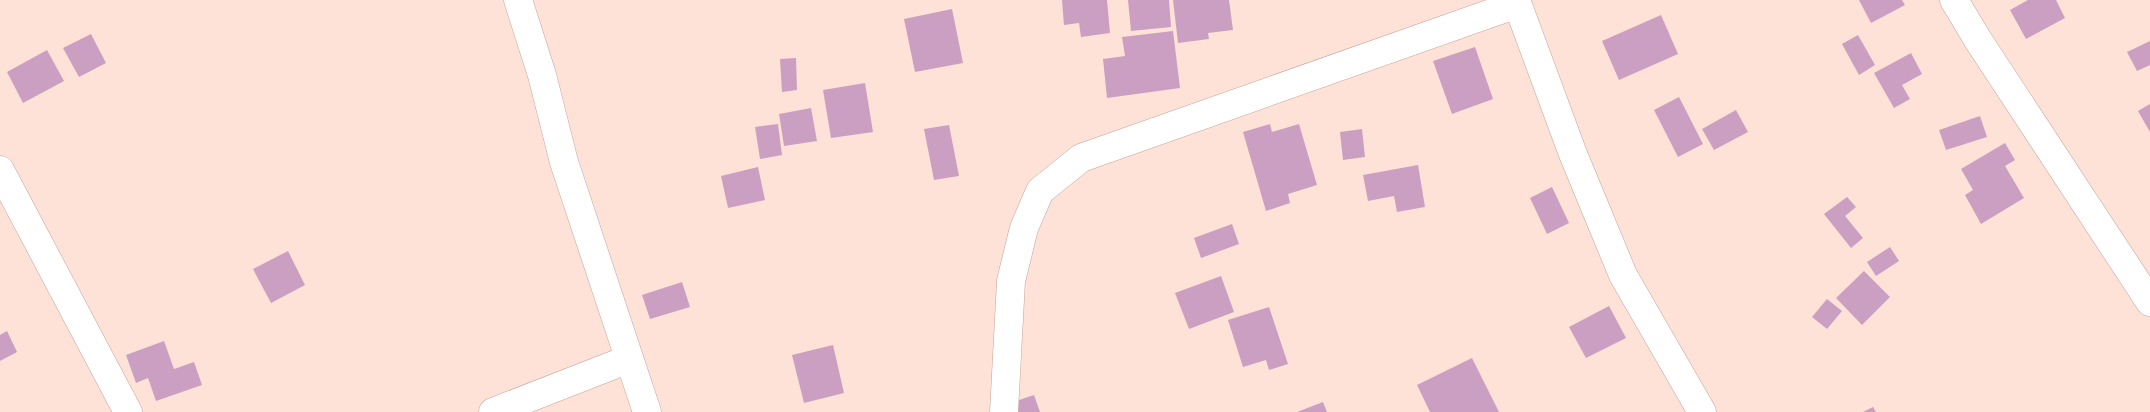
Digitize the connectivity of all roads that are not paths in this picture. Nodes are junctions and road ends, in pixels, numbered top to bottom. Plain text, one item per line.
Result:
1 (518, 0) edge
2 (1954, 0) edge
3 (1516, 2) edge
4 (0, 170) edge
5 (2150, 302) edge
6 (629, 359) junction
7 (128, 412) edge
8 (492, 412) edge
9 (647, 412) edge
10 (1004, 412) edge
11 (1702, 412) edge

1 - 6 street
2 - 5 street
3 - 10 street
3 - 11 street
4 - 7 street
6 - 8 street
6 - 9 street

